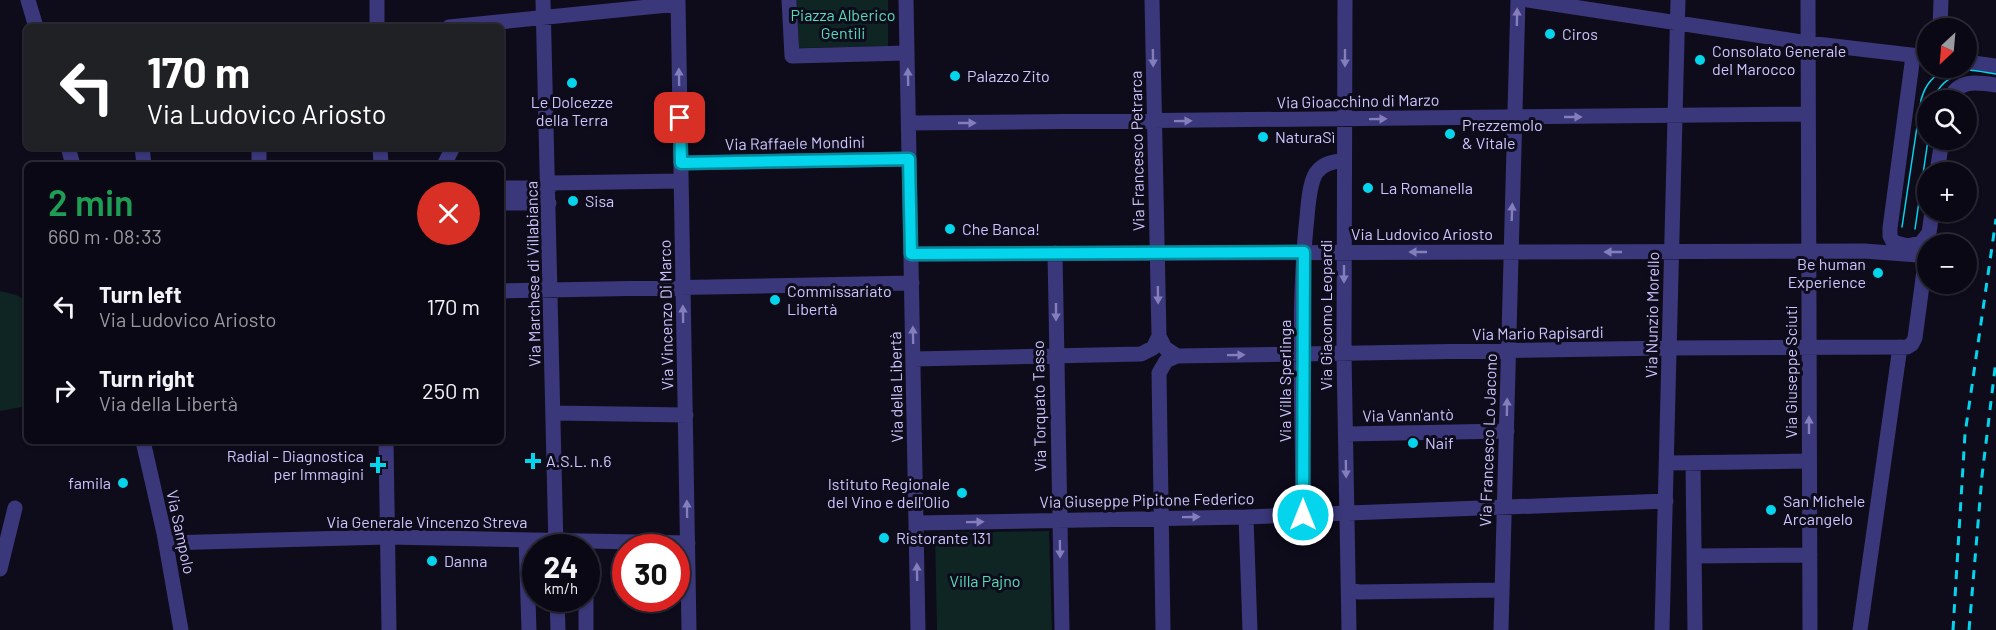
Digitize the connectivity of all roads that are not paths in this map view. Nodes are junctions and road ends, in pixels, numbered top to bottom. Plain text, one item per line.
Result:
1 (28, 0) edge
2 (377, 0) edge
3 (543, 0) edge
4 (551, 0) edge
5 (789, 0) edge
6 (906, 0) edge
7 (1152, 0) edge
8 (1345, 0) edge
9 (1518, 0) edge
10 (1528, 0) edge
11 (1678, 0) edge
12 (1808, 0) edge
13 (1941, 0) edge
14 (678, 2) edge
15 (547, 18) junction
16 (1940, 18) edge
17 (1677, 23) junction
18 (35, 24) edge
19 (377, 24) edge
20 (482, 24) edge
21 (1808, 43) junction
22 (907, 53) junction
23 (1917, 57) edge
24 (1977, 63) edge
25 (1996, 66) edge
26 (1917, 74) edge
27 (1996, 85) edge
28 (1955, 90) edge
29 (1808, 114) junction
30 (1515, 117) junction
31 (1674, 117) junction
32 (1344, 119) junction
33 (1154, 122) junction
34 (909, 123) junction
35 (909, 159) junction
36 (1344, 161) junction
37 (681, 163) junction
38 (681, 181) junction
39 (504, 188) edge
40 (550, 189) junction
41 (504, 202) edge
42 (1931, 222) edge
43 (1890, 228) junction
44 (1929, 233) joint
45 (1344, 251) junction
46 (1809, 251) junction
47 (1864, 251) junction
48 (1157, 252) junction
49 (1304, 252) junction
50 (1511, 252) junction
51 (1671, 252) junction
52 (911, 254) junction
53 (1055, 254) junction
54 (1917, 255) edge
55 (912, 283) junction
56 (682, 287) junction
57 (553, 290) junction
58 (504, 291) edge
59 (1920, 294) edge
60 (1159, 336) junction
61 (1809, 347) junction
62 (1900, 347) junction
63 (1669, 348) junction
64 (1509, 352) junction
65 (1141, 354) junction
66 (1302, 354) junction
67 (1344, 354) junction
68 (1056, 356) junction
69 (1177, 356) junction
70 (913, 359) junction
71 (1159, 373) junction
72 (556, 413) junction
73 (686, 415) junction
74 (1507, 431) junction
75 (1346, 434) junction
76 (144, 444) edge
77 (386, 444) edge
78 (1809, 461) junction
79 (1667, 463) junction
80 (1693, 463) junction
81 (1666, 501) junction
82 (1504, 507) junction
83 (15, 508) dead end
84 (1347, 513) junction
85 (1303, 515) junction
86 (1246, 517) junction
87 (1160, 518) junction
88 (1059, 520) junction
89 (916, 523) junction
90 (559, 534) edge
91 (688, 534) edge
92 (388, 537) junction
93 (522, 540) edge
94 (166, 543) junction
95 (1810, 555) junction
96 (1694, 556) junction
97 (0, 569) edge
98 (1349, 589) junction
99 (1502, 590) junction
100 (528, 612) edge
101 (557, 612) edge
102 (563, 612) edge
103 (586, 612) edge
104 (689, 612) edge
105 (181, 630) edge
106 (389, 630) edge
107 (529, 630) edge
108 (558, 630) edge
109 (564, 630) edge
110 (586, 630) edge
111 (689, 630) edge
112 (918, 630) edge
113 (1062, 630) edge
114 (1163, 630) edge
115 (1250, 630) edge
116 (1349, 630) edge
117 (1501, 630) edge
118 (1662, 630) edge
119 (1695, 630) edge
120 (1810, 630) edge
121 (1860, 630) edge

1 - 18 street
2 - 19 street
3 - 15 street, Via Marchese di Villabianca
4 - 15 street, Via Marchese di Villabianca
5 - 22 street
6 - 22 street, Via della Libertà
7 -> 33 street, Via Francesco Petrarca
8 -> 32 street, Via Giacomo Leopardi
30 -> 9 street, Via Francesco Lo Jacono
10 - 17 street
11 - 17 street, Via Nunzio Morello
12 - 21 street, Via Giuseppe Sciuti
13 - 16 street
14 - 15 street
37 -> 14 street, Via Vincenzo Di Marco
15 - 20 street
15 - 40 street, Via Marchese di Villabianca
17 - 21 street
17 - 31 street, Via Nunzio Morello
21 - 23 street
21 - 29 street, Via Giuseppe Sciuti
34 -> 22 street, Via della Libertà
24 - 25 street
26 - 43 street
27 - 28 street
29 - 31 street, Via Gioacchino di Marzo
29 - 46 street, Via Giuseppe Sciuti
30 -> 31 street, Via Gioacchino di Marzo
32 -> 30 street, Via Gioacchino di Marzo
50 -> 30 street, Via Francesco Lo Jacono
31 - 51 street, Via Nunzio Morello
33 -> 32 street, Via Gioacchino di Marzo
32 - 36 street, Via Giacomo Leopardi
34 -> 33 street, Via Gioacchino di Marzo
33 - 48 street, Via Francesco Petrarca
34 - 35 street, Via della Libertà
35 - 37 street, Via Raffaele Mondini
35 - 52 street, Via della Libertà
36 - 45 street, Via Giacomo Leopardi
36 - 49 street, Via Villa Sperlinga
37 - 38 street, Via Vincenzo Di Marco
38 - 40 street
38 - 56 street, Via Vincenzo Di Marco
39 - 40 street
40 - 41 street
40 - 57 street, Via Marchese di Villabianca
40 - 57 street, Via Marchese di Villabianca
42 - 44 street
43 - 44 street
43 - 47 street
45 - 49 street, Via Ludovico Ariosto
50 -> 45 street, Via Ludovico Ariosto
45 -> 67 street, Via Giacomo Leopardi
46 - 47 street, Via Ludovico Ariosto
46 - 51 street, Via Ludovico Ariosto
46 - 61 street, Via Giuseppe Sciuti
47 - 54 street, Via Ludovico Ariosto
48 - 49 street, Via Ludovico Ariosto
48 - 53 street, Via Ludovico Ariosto
48 -> 60 street, Via Francesco Petrarca
49 - 66 street, Via Villa Sperlinga
51 -> 50 street, Via Ludovico Ariosto
50 - 64 street, Via Francesco Lo Jacono
51 - 63 street, Via Nunzio Morello
52 - 53 street, Via Ludovico Ariosto
52 - 55 street, Via della Libertà
53 -> 68 street, Via Torquato Tasso
55 - 56 street
70 -> 55 street, Via della Libertà
56 - 57 street
73 -> 56 street, Via Vincenzo Di Marco
57 - 58 street
57 - 72 street, Via Marchese di Villabianca
59 - 62 street
60 - 65 street
60 - 69 street
61 - 62 street, Via Mario Rapisardi
61 - 63 street, Via Mario Rapisardi
78 -> 61 street, Via Giuseppe Sciuti
62 - 121 street
63 - 64 street, Via Mario Rapisardi
63 - 79 street, Via Nunzio Morello
64 - 67 street, Via Mario Rapisardi
74 -> 64 street, Via Francesco Lo Jacono
65 - 68 street
65 - 71 street
66 - 67 street, Via Mario Rapisardi
69 -> 66 street, Via Mario Rapisardi
66 - 85 street, Via Villa Sperlinga
67 - 75 street, Via Giacomo Leopardi
68 - 70 street
68 - 88 street, Via Torquato Tasso
69 - 71 street
70 - 89 street, Via della Libertà
71 - 87 street
72 - 73 street
72 - 90 street, Via Marchese di Villabianca
91 -> 73 street, Via Vincenzo Di Marco
74 - 75 street, Via Vann'antò
74 - 82 street, Via Francesco Lo Jacono
75 -> 84 street, Via Giacomo Leopardi
76 - 94 street, Via Sampolo
77 - 92 street
78 - 80 street
78 - 95 street, Via Giuseppe Sciuti
79 - 80 street
79 - 81 street, Via Nunzio Morello
80 - 96 street
81 - 82 street, Via Giuseppe Pipitone Federico
81 - 118 street, Via Nunzio Morello
82 - 84 street, Via Giuseppe Pipitone Federico
82 - 99 street, Via Francesco Lo Jacono
83 - 97 street
84 - 85 street, Via Giuseppe Pipitone Federico
84 - 98 street, Via Giacomo Leopardi
85 - 86 street, Via Giuseppe Pipitone Federico
87 -> 86 street, Via Giuseppe Pipitone Federico
86 - 115 street
87 - 88 street, Via Giuseppe Pipitone Federico
87 - 114 street
89 -> 88 street, Via Giuseppe Pipitone Federico
88 -> 113 street, Via Torquato Tasso
112 -> 89 street, Via della Libertà
92 - 93 street, Via Generale Vincenzo Streva
92 - 94 street, Via Generale Vincenzo Streva
92 - 106 street
94 - 105 street, Via Sampolo
95 - 96 street
95 - 120 street, Via Giuseppe Sciuti
96 - 119 street
98 - 99 street
98 - 116 street, Via Giacomo Leopardi
99 - 117 street, Via Francesco Lo Jacono
100 - 107 street
101 - 108 street
102 - 109 street
103 - 110 street
104 - 111 street, Via Vincenzo Di Marco

